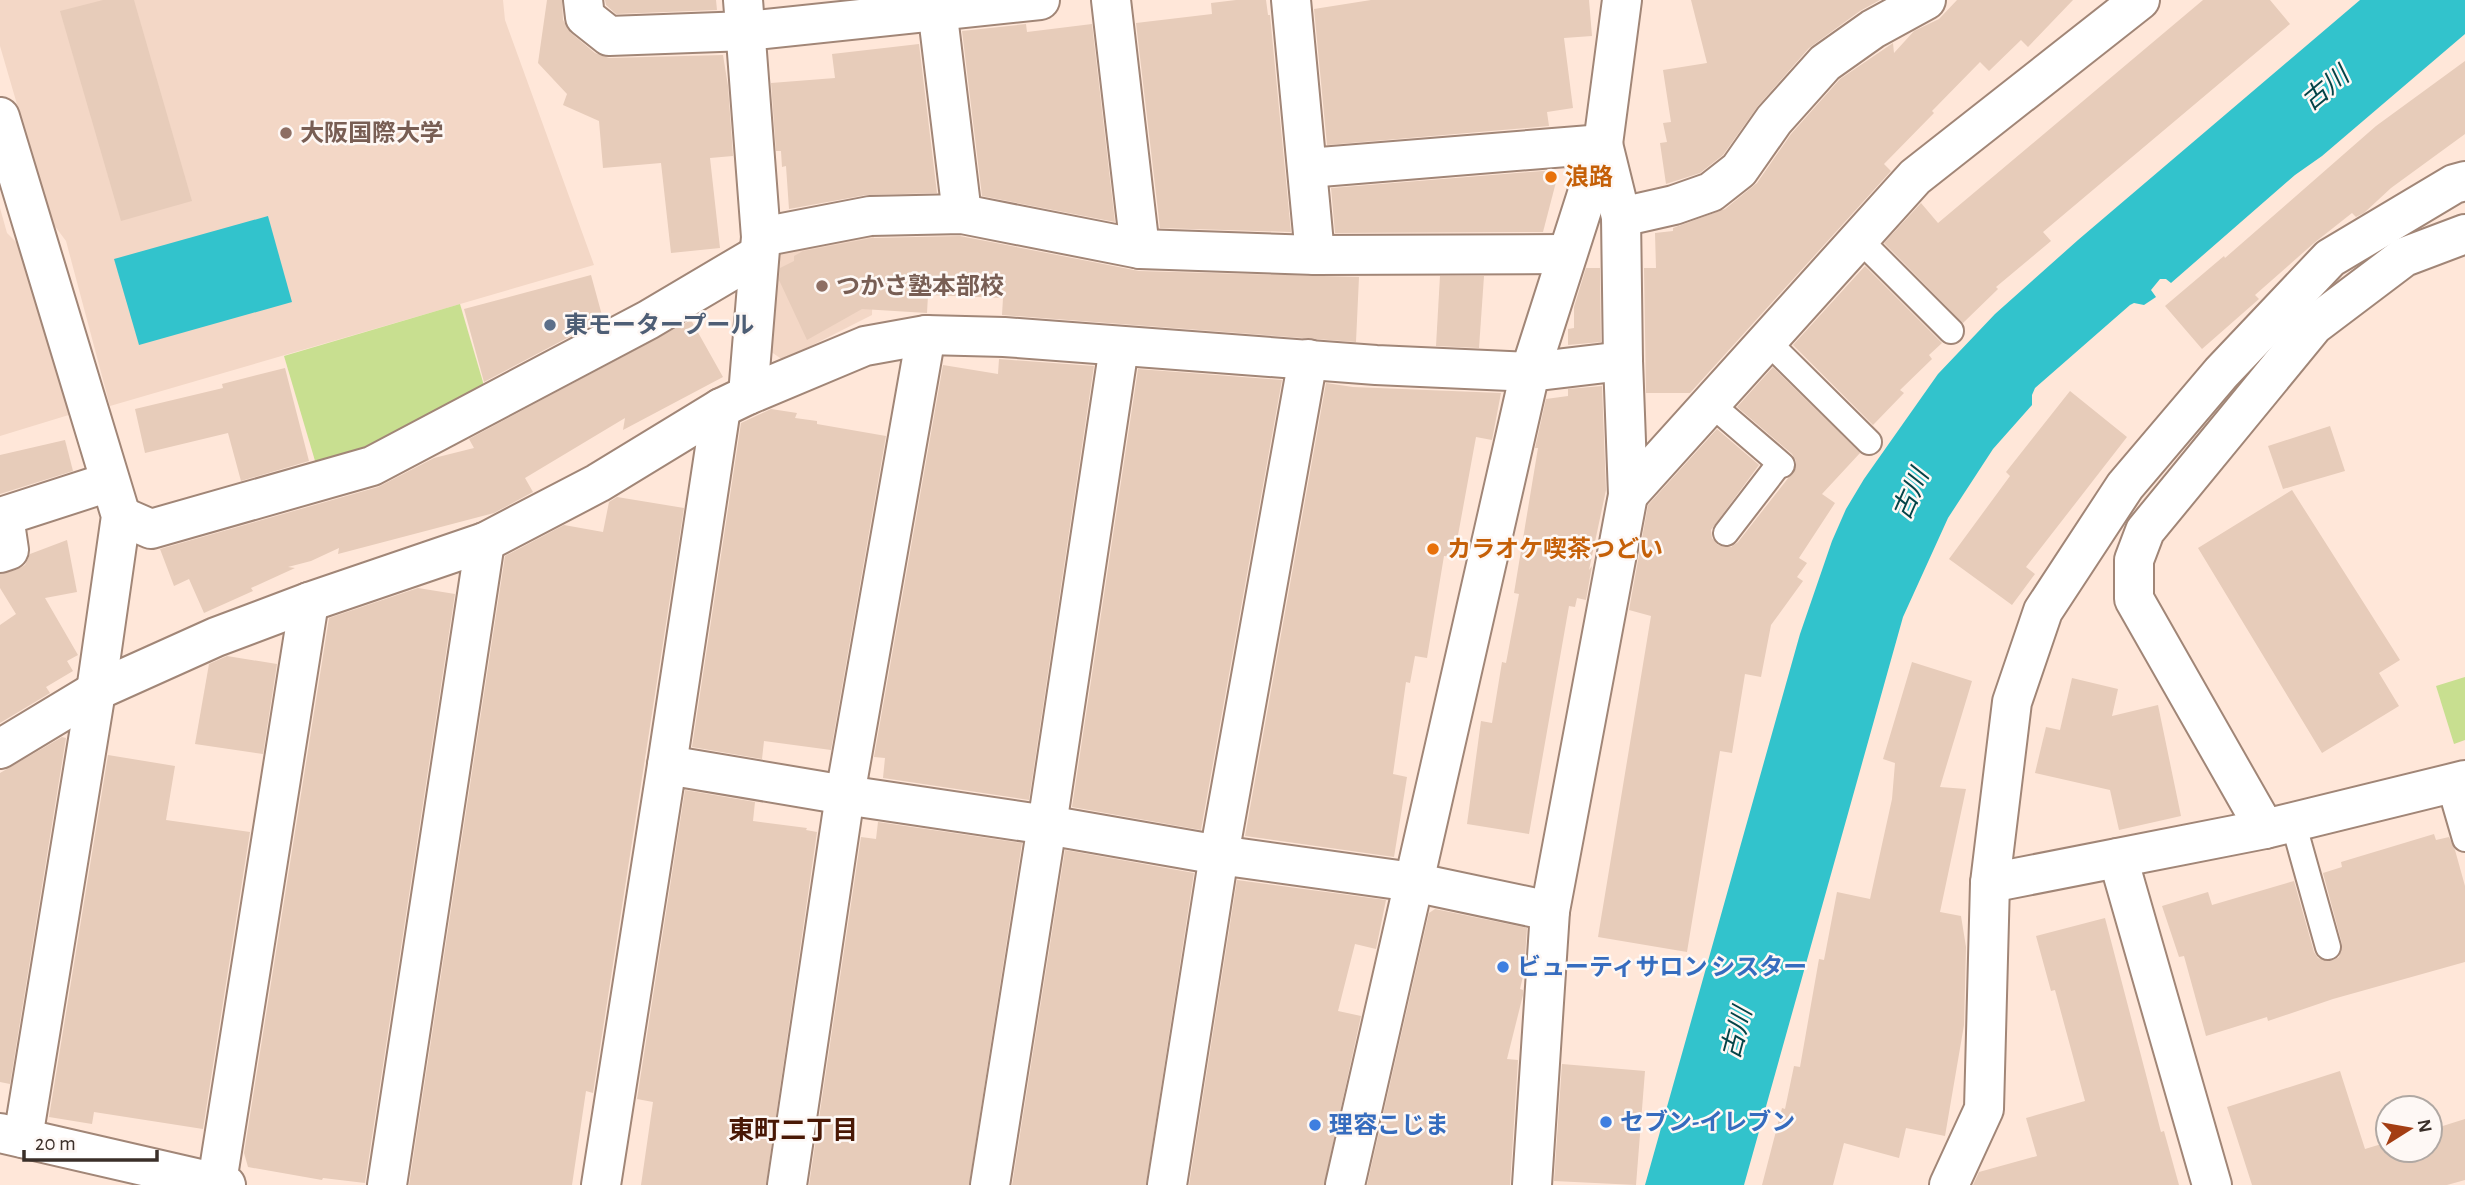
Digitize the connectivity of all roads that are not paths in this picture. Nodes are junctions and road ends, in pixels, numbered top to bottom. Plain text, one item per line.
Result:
1 (583, 0) edge
2 (1040, 0) edge
3 (1111, 0) edge
4 (1291, 0) edge
5 (1622, 0) edge
6 (1926, 0) edge
7 (2140, 0) edge
8 (937, 5) edge
9 (745, 15) edge
10 (0, 117) edge
11 (1603, 144) junction
12 (1308, 168) junction
13 (2465, 181) edge
14 (962, 214) junction
15 (1621, 217) junction
16 (2465, 234) edge
17 (1859, 239) junction
18 (760, 246) junction
19 (1140, 249) junction
20 (1566, 254) junction
21 (1315, 255) junction
22 (1951, 331) dead end
23 (926, 335) junction
24 (1768, 342) junction
25 (1119, 347) junction
26 (1308, 359) junction
27 (1623, 361) junction
28 (1530, 372) junction
29 (734, 401) junction
30 (1711, 404) junction
31 (1869, 442) dead end
32 (1628, 495) junction
33 (115, 499) junction
34 (1726, 533) dead end
35 (485, 542) junction
36 (0, 553) edge
37 (309, 602) junction
38 (96, 691) junction
39 (0, 748) edge
40 (667, 765) junction
41 (2457, 782) edge
42 (845, 795) junction
43 (1048, 825) junction
44 (2279, 825) junction
45 (2465, 839) edge
46 (1219, 855) junction
47 (2118, 858) junction
48 (1413, 882) junction
49 (1990, 883) junction
50 (1550, 911) junction
51 (2328, 947) dead end
52 (11, 1136) edge
53 (222, 1184) edge
54 (387, 1185) edge
55 (601, 1185) edge
56 (787, 1185) edge
57 (990, 1185) edge
58 (1167, 1185) edge
59 (1345, 1185) edge
60 (1532, 1185) edge
61 (1948, 1185) edge
62 (2212, 1185) edge

1 - 9 street
2 - 8 street
3 - 19 street
4 - 12 street
5 - 11 street
6 - 15 street
7 - 17 street
8 - 9 street
8 - 14 street
9 - 18 street
10 - 33 street
11 - 12 street
11 - 15 street
11 - 20 street
12 - 21 street
13 - 49 street
14 - 18 street
14 - 19 street
15 - 27 street
16 - 44 street
17 - 22 lane
17 - 24 street
18 - 29 street
18 - 33 street
19 - 21 street
20 - 21 street
20 - 28 street
23 - 25 street
23 - 29 street
23 - 42 street
24 - 30 street
24 - 31 lane
25 - 26 street
25 - 43 street
26 - 28 street
26 - 46 street
27 - 28 street
27 - 32 street
28 - 48 street
29 - 35 street
29 - 40 street
30 - 32 street
30 - 34 lane
32 - 50 street
33 - 36 street
33 - 38 street
35 - 37 street
35 - 54 street
37 - 38 street
37 - 53 street
38 - 39 street
38 - 52 street
40 - 42 street
40 - 55 street
41 - 44 street
41 - 45 lane
42 - 43 street
42 - 56 street
43 - 46 street
43 - 57 street
44 - 47 street
44 - 51 lane
46 - 48 street
46 - 58 street
47 - 49 street
47 - 62 street
48 - 50 street
48 - 59 street
49 - 61 street
50 - 60 street
52 - 53 street

